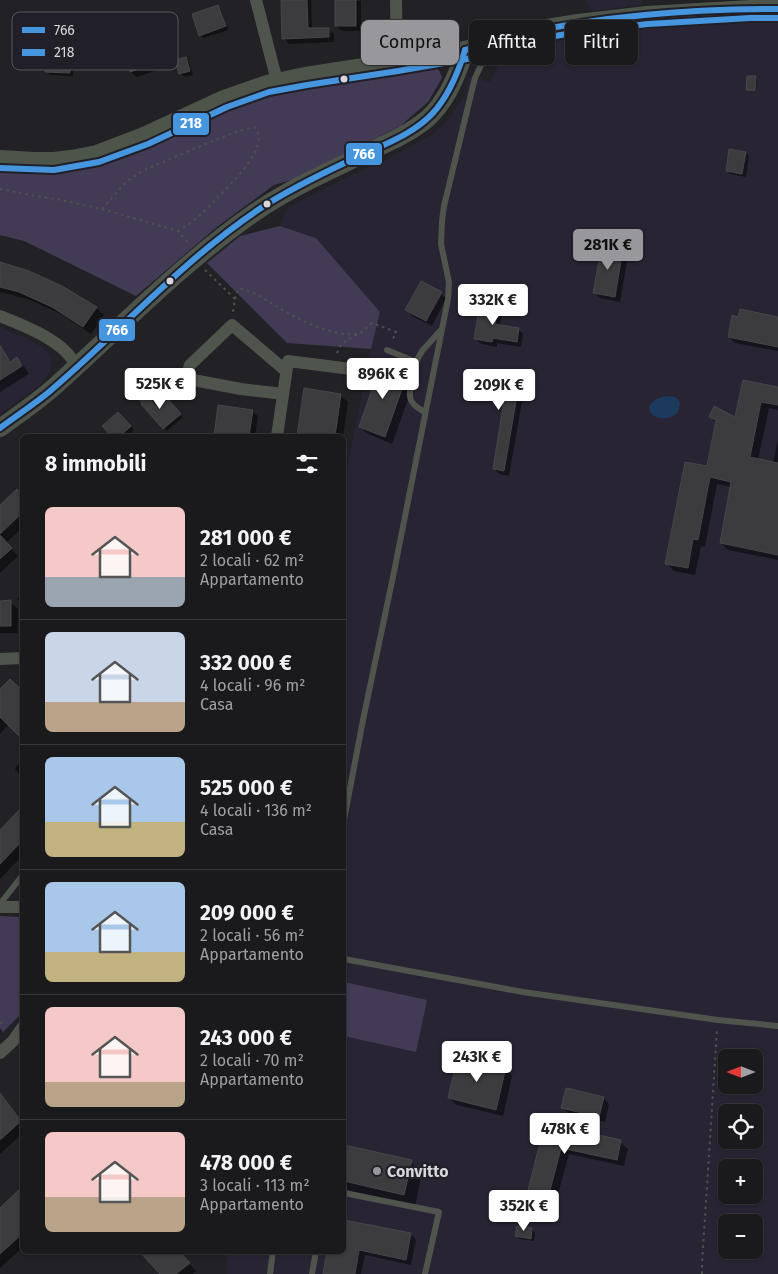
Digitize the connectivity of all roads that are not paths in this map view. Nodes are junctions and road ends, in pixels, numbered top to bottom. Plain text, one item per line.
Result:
1 (256, 0) edge
2 (396, 0) edge
3 (769, 0) edge
4 (750, 9) junction
5 (778, 9) edge
6 (396, 20) edge
7 (555, 27) edge
8 (469, 49) edge
9 (466, 50) junction
10 (459, 51) edge
11 (376, 65) edge
12 (481, 65) edge
13 (277, 81) junction
14 (0, 159) edge
15 (0, 316) edge
16 (442, 329) junction
17 (388, 350) road end
18 (416, 362) junction
19 (76, 366) junction
20 (359, 370) dead end
21 (286, 371) junction
22 (283, 394) junction
23 (425, 412) junction
24 (0, 428) edge
25 (277, 434) edge
26 (20, 658) edge
27 (0, 659) edge
28 (346, 809) edge
29 (20, 878) edge
30 (14, 886) junction
31 (20, 887) edge
32 (0, 905) edge
33 (20, 907) edge
34 (346, 959) edge
35 (778, 1026) edge
36 (18, 1040) edge
37 (0, 1053) edge
38 (346, 1192) edge
39 (273, 1254) edge
40 (315, 1254) edge
41 (270, 1274) edge
42 (312, 1274) edge
43 (425, 1274) edge

1 - 13 street
2 - 6 street
3 - 4 main road
4 - 5 main road
4 - 7 main road
8 - 9 main road
9 - 10 main road
9 - 19 main road
11 - 13 main road
12 - 16 lane
13 - 14 main road
15 - 19 street
16 - 18 lane
16 - 23 lane
17 - 18 lane
18 - 23 lane
19 - 24 main road
20 - 21 street
21 - 22 street
21 - 22 street
22 - 25 street
23 - 28 lane
26 - 27 street
29 - 30 lane
30 - 31 lane
30 - 32 lane
32 - 33 street
34 - 35 lane
36 - 37 street
38 - 43 lane
39 - 41 lane
40 - 42 lane

